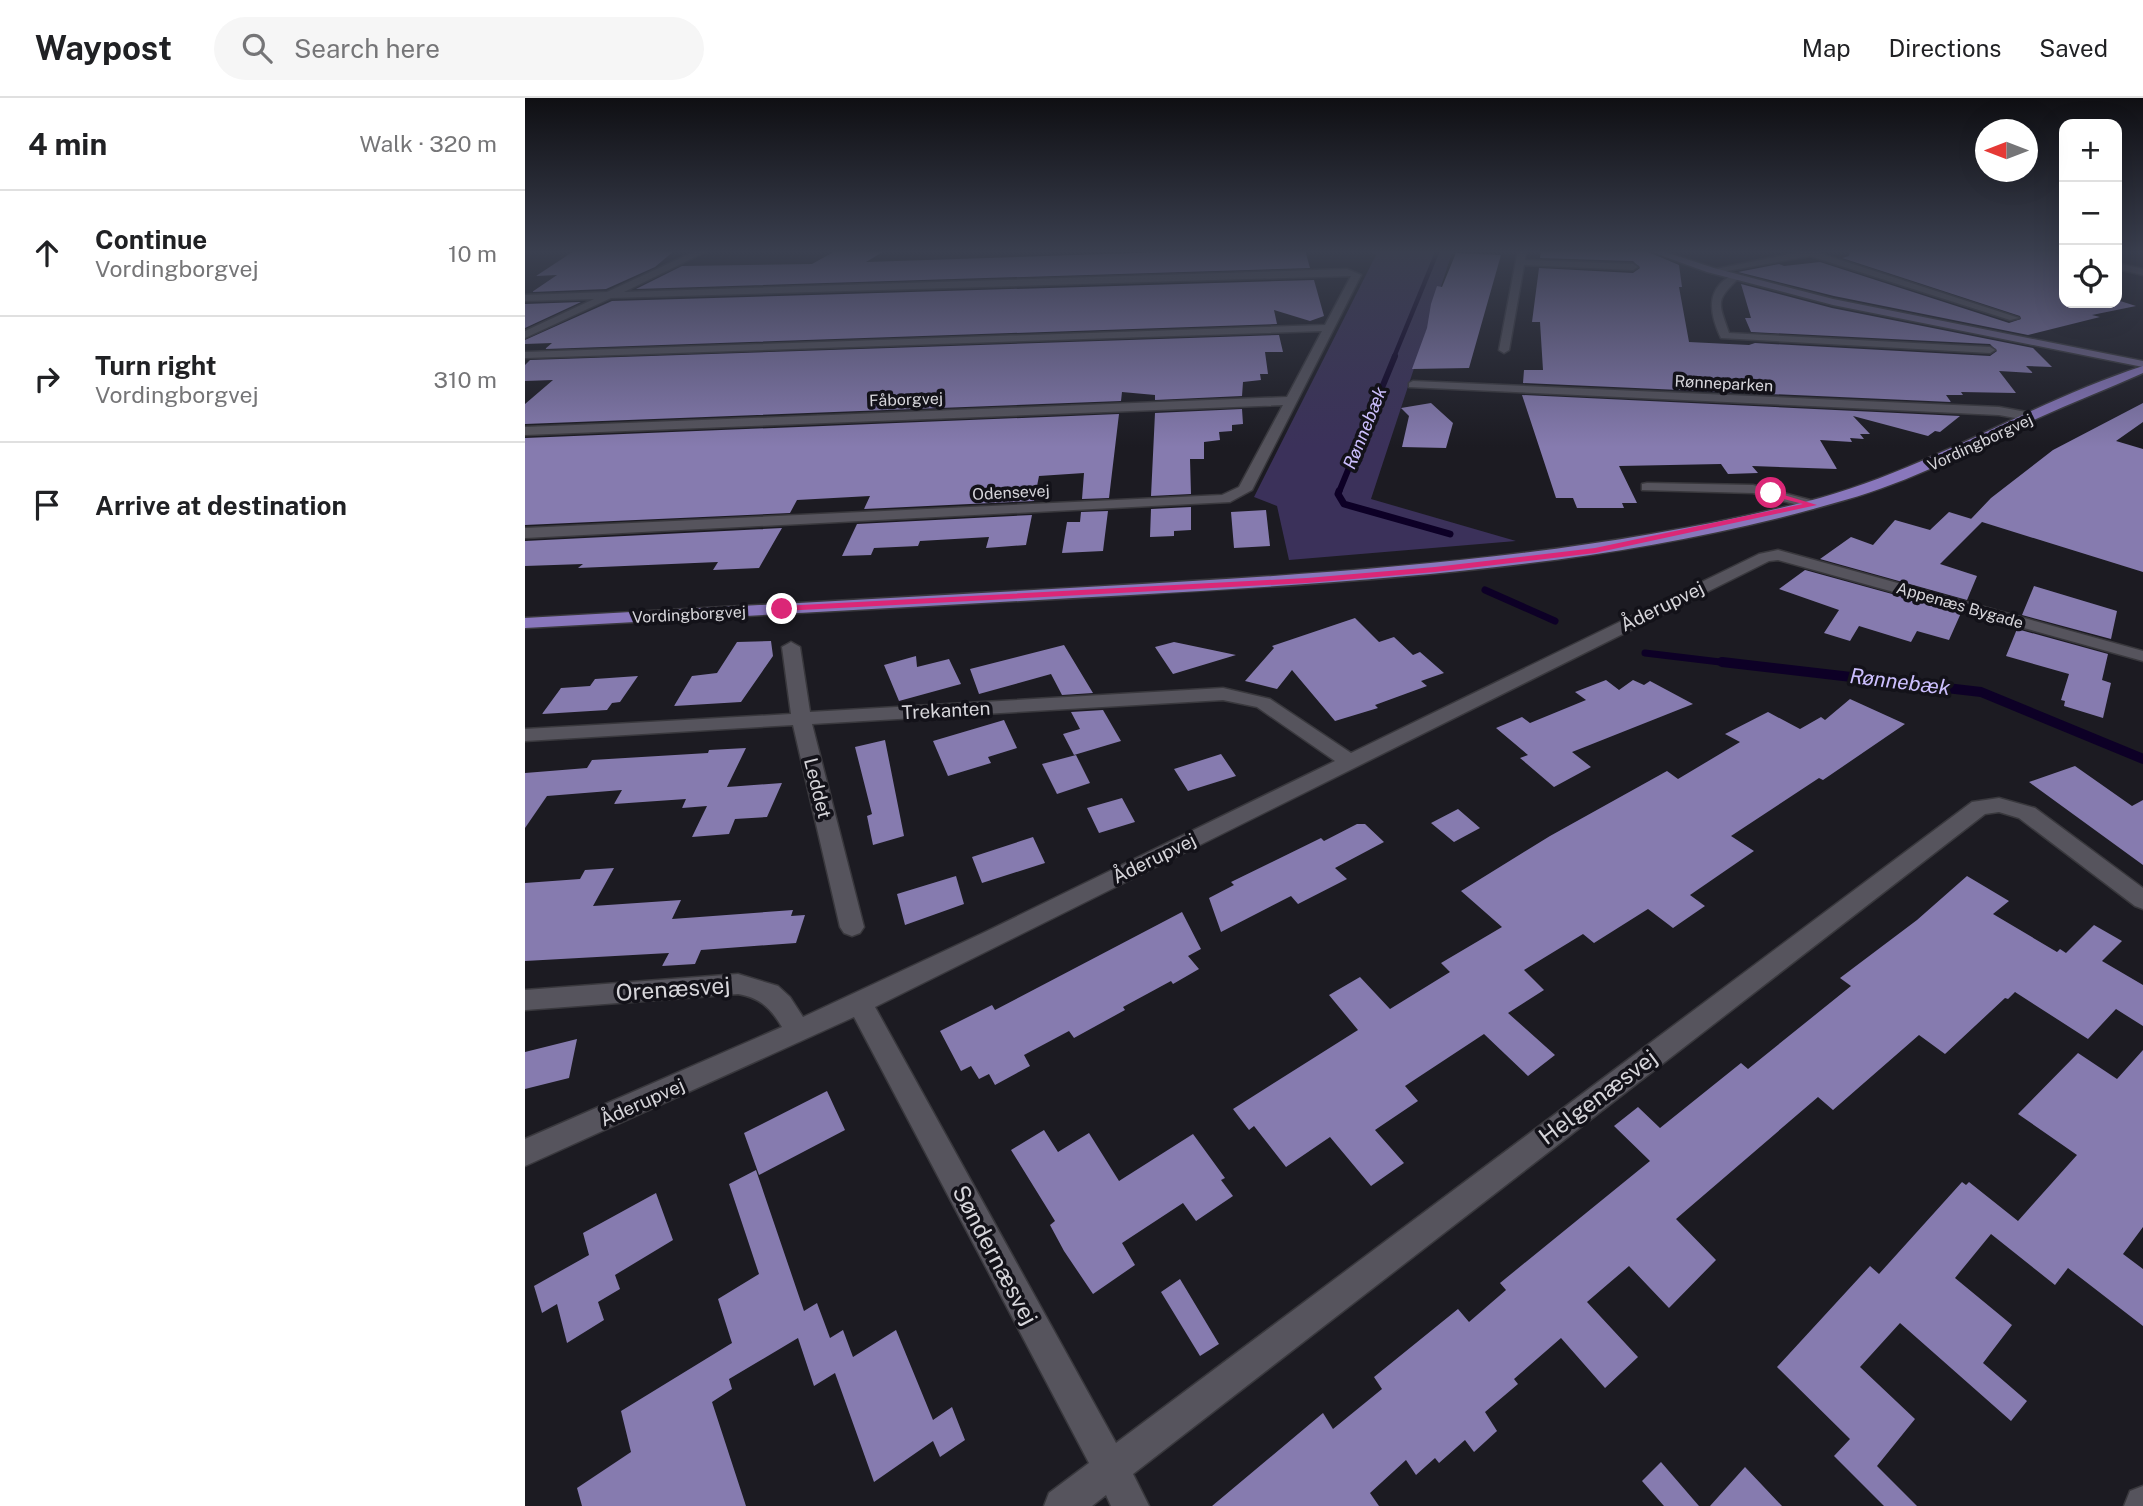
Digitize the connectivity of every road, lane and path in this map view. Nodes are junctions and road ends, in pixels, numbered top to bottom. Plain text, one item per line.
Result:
1 (566, 316) edge
2 (1334, 316) edge
3 (1510, 316) edge
4 (1719, 316) edge
5 (1895, 316) edge
6 (2007, 316) edge
7 (2014, 318) dead end
8 (1327, 328) junction
9 (525, 335) edge
10 (1504, 350) dead end
11 (1990, 350) dead end
12 (525, 355) edge
13 (2143, 366) edge
14 (1413, 385) dead end
15 (1289, 401) junction
16 (2032, 416) junction
17 (525, 431) edge
18 (1647, 486) dead end
19 (1813, 505) junction
20 (525, 533) edge
21 (1778, 555) joint
22 (525, 623) edge
23 (791, 647) dead end
24 (2143, 656) edge
25 (800, 718) junction
26 (525, 735) edge
27 (1349, 761) junction
28 (2143, 900) edge
29 (852, 927) dead end
30 (525, 1000) edge
31 (860, 1003) junction
32 (798, 1032) junction
33 (525, 1153) edge
34 (1109, 1468) junction
35 (1062, 1506) edge
36 (1131, 1506) edge

1 - 9 street
2 - 8 street, Odensevej
3 - 10 street
4 - 11 street
5 - 13 street
6 - 7 street
8 - 12 street
8 - 15 street, Odensevej
13 - 16 main road, Vordingborgvej
14 - 16 street, Rønneparken
15 - 17 street, Fåborgvej
15 - 20 street, Odensevej
16 - 19 main road, Vordingborgvej
18 - 19 street
19 - 22 main road, Vordingborgvej
21 - 24 street, Appenæs Bygade
21 - 27 street, Åderupvej
23 - 25 street, Leddet
25 - 26 street, Trekanten
25 - 27 street, Trekanten
25 - 29 street, Leddet
27 - 31 street, Åderupvej
28 - 34 street, Helgenæsvej
30 - 32 street, Orenæsvej
31 - 32 street, Åderupvej
31 - 34 street, Søndernæsvej
32 - 33 street, Åderupvej
34 - 35 street, Helgenæsvej
34 - 36 street, Søndernæsvej

